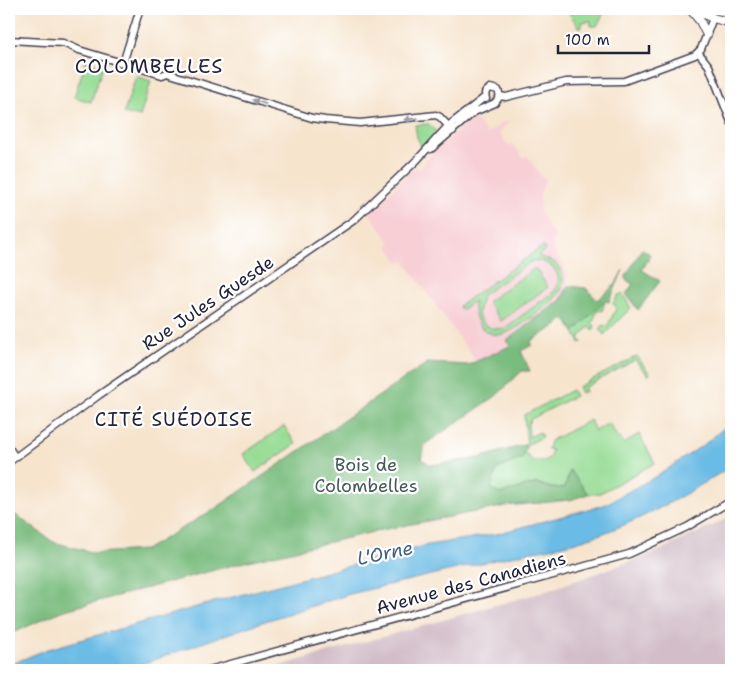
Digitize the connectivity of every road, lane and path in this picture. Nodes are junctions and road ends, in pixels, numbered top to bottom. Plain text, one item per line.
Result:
1 (140, 9) edge
2 (689, 9) edge
3 (693, 9) edge
4 (713, 18) junction
5 (731, 23) edge
6 (707, 35) junction
7 (9, 40) edge
8 (698, 52) junction
9 (123, 63) junction
10 (500, 96) junction
11 (485, 97) junction
12 (492, 103) junction
13 (731, 122) edge
14 (451, 128) junction
15 (9, 448) edge
16 (15, 457) junction
17 (9, 462) edge
18 (731, 501) edge
19 (209, 670) edge

1 - 9 street
2 - 6 main road
3 - 4 main road
4 - 5 main road
4 - 6 street
6 - 8 street
7 - 9 street
8 - 10 street
8 - 13 street
14 -> 9 street
10 - 11 street
10 - 12 street
11 - 12 street
11 - 14 street, Rue Jules Guesde
12 - 14 street, Rue Jules Guesde
14 - 16 street, Rue Jules Guesde
15 - 16 street
16 - 17 street, Rue Jules Guesde
18 - 19 street, Avenue des Canadiens

